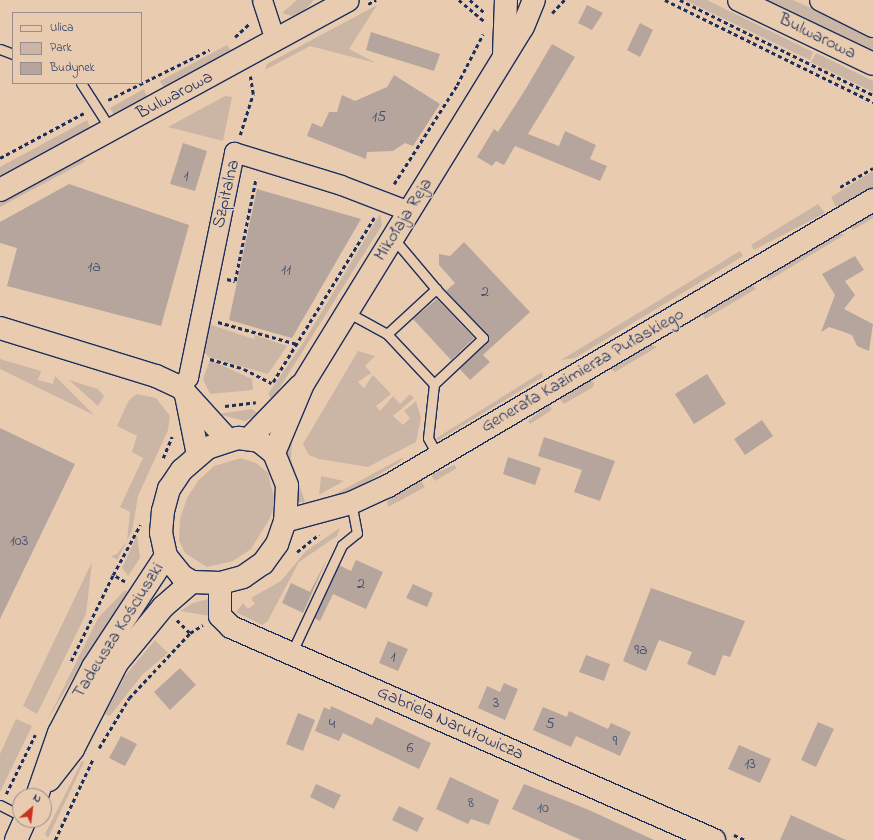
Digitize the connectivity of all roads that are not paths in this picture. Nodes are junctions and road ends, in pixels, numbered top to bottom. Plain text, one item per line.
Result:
1 (262, 0) edge
2 (348, 0) edge
3 (506, 0) edge
4 (534, 0) edge
5 (739, 0) edge
6 (824, 2) edge
7 (873, 7) edge
8 (873, 26) edge
9 (275, 40) junction
10 (0, 49) edge
11 (12, 54) edge
12 (504, 54) junction
13 (873, 64) edge
14 (82, 84) edge
15 (111, 130) junction
16 (0, 190) edge
17 (873, 200) edge
18 (408, 211) junction
19 (393, 238) junction
20 (436, 289) junction
21 (347, 312) junction
22 (0, 328) edge
23 (387, 334) junction
24 (303, 384) junction
25 (434, 384) junction
26 (183, 391) junction
27 (227, 439) junction
28 (249, 439) junction
29 (274, 453) junction
30 (198, 455) junction
31 (438, 456) junction
32 (351, 504) junction
33 (285, 521) junction
34 (166, 556) junction
35 (192, 582) junction
36 (220, 583) junction
37 (291, 654) junction
38 (40, 788) edge
39 (43, 788) edge
40 (0, 805) edge
41 (12, 811) edge
42 (21, 828) edge
43 (16, 840) edge
44 (714, 840) edge

1 - 9 street
2 - 9 street, Bulwarowa
3 - 12 street, Mikołaja Reja
4 - 12 street, Mikołaja Reja
5 - 13 street, Bulwarowa
6 - 7 street
6 - 8 street, Bulwarowa
9 - 15 street, Bulwarowa
10 - 11 lane
12 - 18 street, Mikołaja Reja
14 - 15 lane
15 - 16 street, Bulwarowa
17 - 31 street, Generała Kazimierza Pułaskiego
18 - 19 street, Mikołaja Reja
18 - 26 street, Szpitalna
19 - 20 lane
19 - 21 street, Mikołaja Reja
20 - 23 lane
20 - 25 lane
21 - 23 lane
21 - 24 street, Mikołaja Reja
22 - 26 street
23 - 25 lane
24 - 28 street
24 - 29 street
25 - 31 lane
26 - 27 street
26 - 30 street
27 - 28 street
27 - 30 street
28 - 29 street
29 - 33 street
30 - 34 street
31 - 32 street, Generała Kazimierza Pułaskiego
32 - 33 street, Generała Kazimierza Pułaskiego
32 - 37 lane
33 - 36 street
34 - 35 street
34 - 38 street, Tadeusza Kościuszki
35 - 36 street
35 - 39 street, Tadeusza Kościuszki
36 - 37 street, Gabriela Narutowicza
37 - 44 street, Gabriela Narutowicza
40 - 41 lane
42 - 43 street

